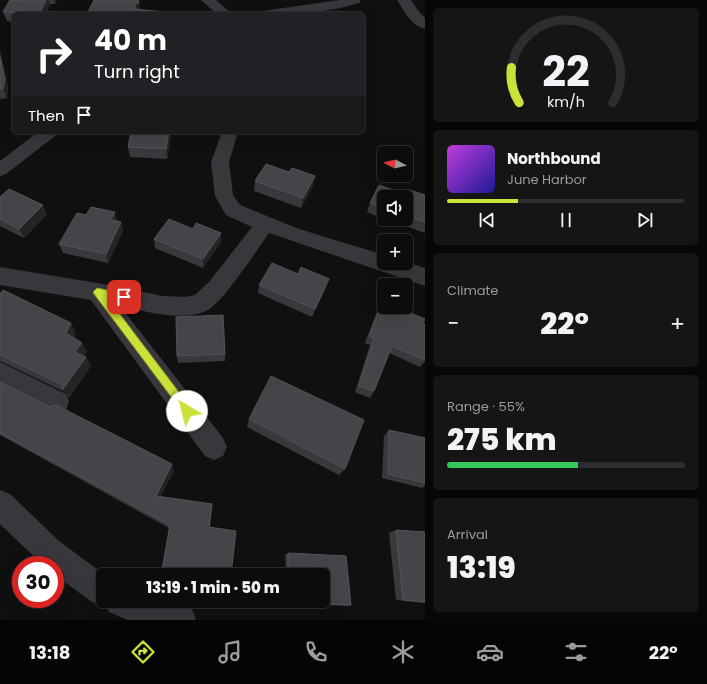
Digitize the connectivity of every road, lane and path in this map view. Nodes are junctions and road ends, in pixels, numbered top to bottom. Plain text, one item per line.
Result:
1 (208, 0) edge
2 (354, 0) edge
3 (404, 0) edge
4 (223, 12) edge
5 (288, 12) edge
6 (425, 25) edge
7 (46, 134) edge
8 (229, 134) edge
9 (0, 170) edge
10 (265, 224) junction
11 (0, 276) edge
12 (425, 277) edge
13 (97, 292) junction
14 (0, 373) edge
15 (57, 402) dead end
16 (214, 447) dead end
17 (0, 504) edge
18 (96, 587) edge
19 (139, 608) edge
20 (181, 620) edge

1 - 4 street
2 - 5 street
3 - 6 street
7 - 9 street
8 - 10 street
10 - 12 street
10 - 13 street
11 - 13 street
13 - 16 street
14 - 15 street
17 - 18 street
19 - 20 street

